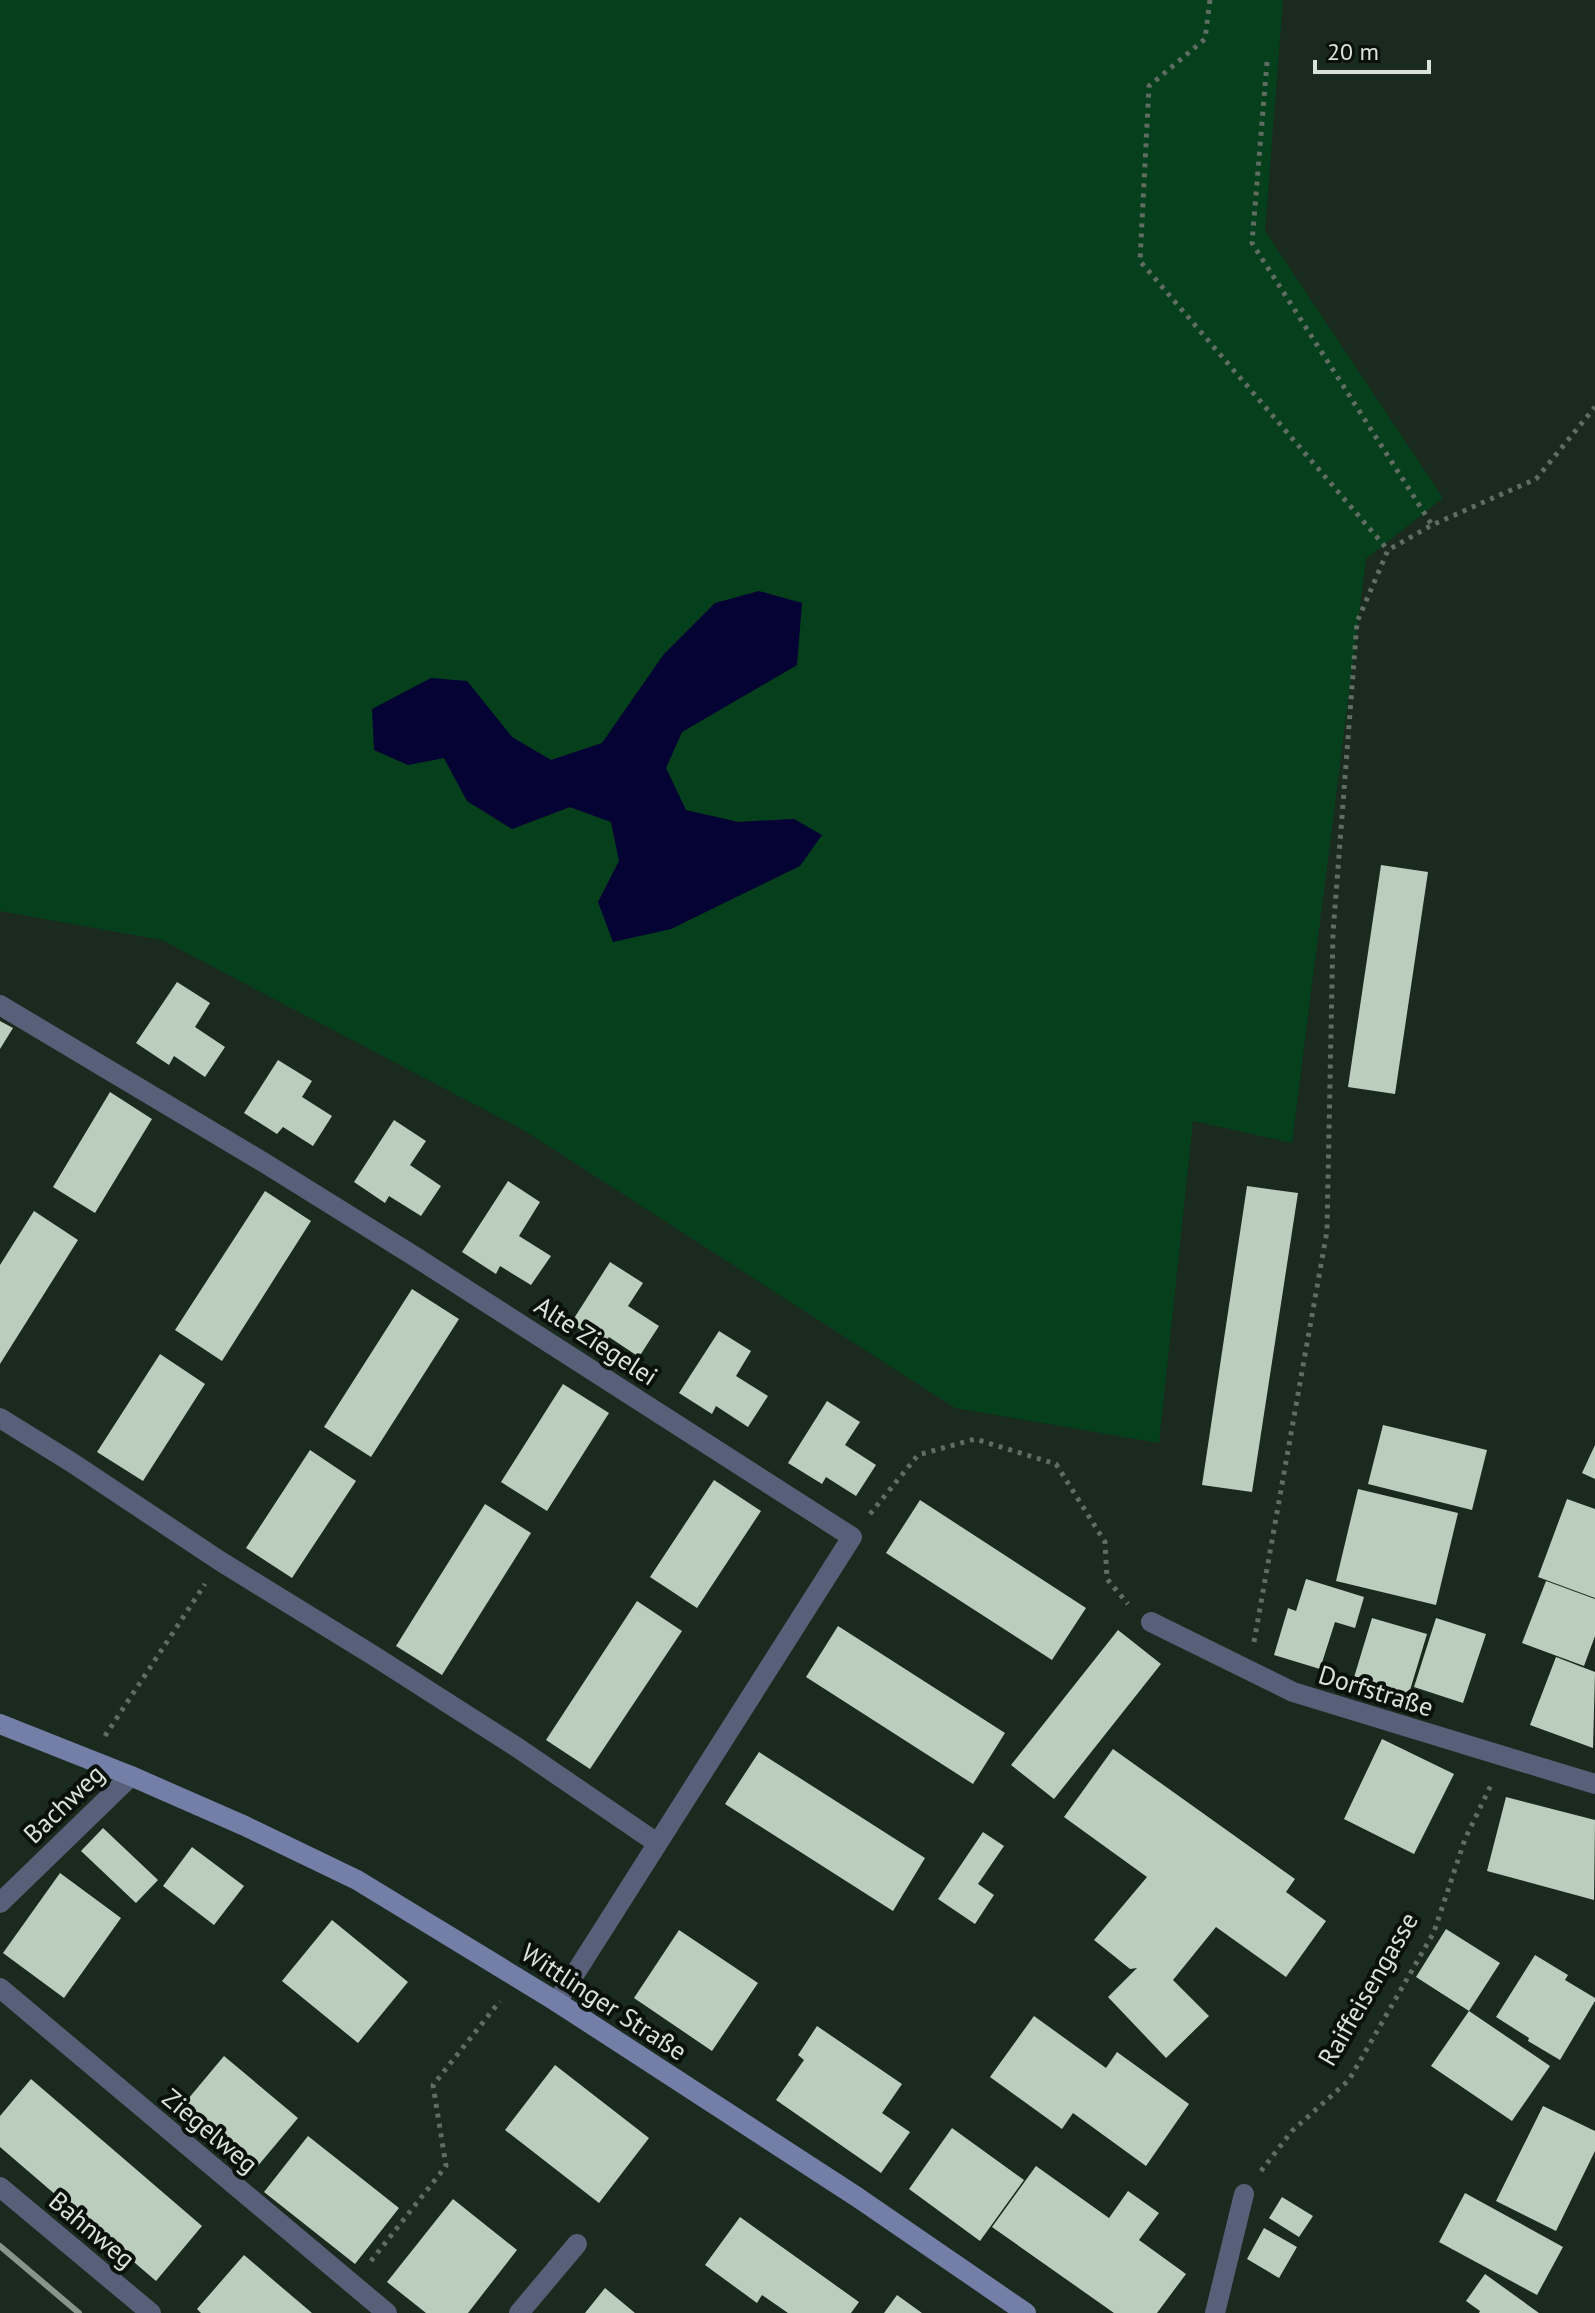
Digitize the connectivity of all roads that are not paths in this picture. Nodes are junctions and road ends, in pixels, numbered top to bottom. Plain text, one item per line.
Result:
1 (0, 1005) edge
2 (0, 1418) edge
3 (1151, 1622) road end
4 (0, 1724) edge
5 (131, 1776) junction
6 (1595, 1784) edge
7 (657, 1843) junction
8 (0, 1903) edge
9 (0, 1988) edge
10 (557, 2002) junction
11 (0, 2187) edge
12 (1244, 2194) road end
13 (577, 2244) dead end
14 (151, 2313) edge
15 (387, 2313) edge
16 (519, 2313) edge
17 (1026, 2313) edge
18 (1215, 2313) edge

1 - 7 street, Alte Ziegelei
2 - 7 street
3 - 6 street, Dorfstraße
4 - 5 main road, Wittlinger Straße
5 - 8 street, Bachweg
5 - 10 main road, Wittlinger Straße
7 - 10 street
9 - 15 street, Ziegelweg
10 - 17 main road, Wittlinger Straße
11 - 14 street, Bahnweg
12 - 18 street
13 - 16 street

